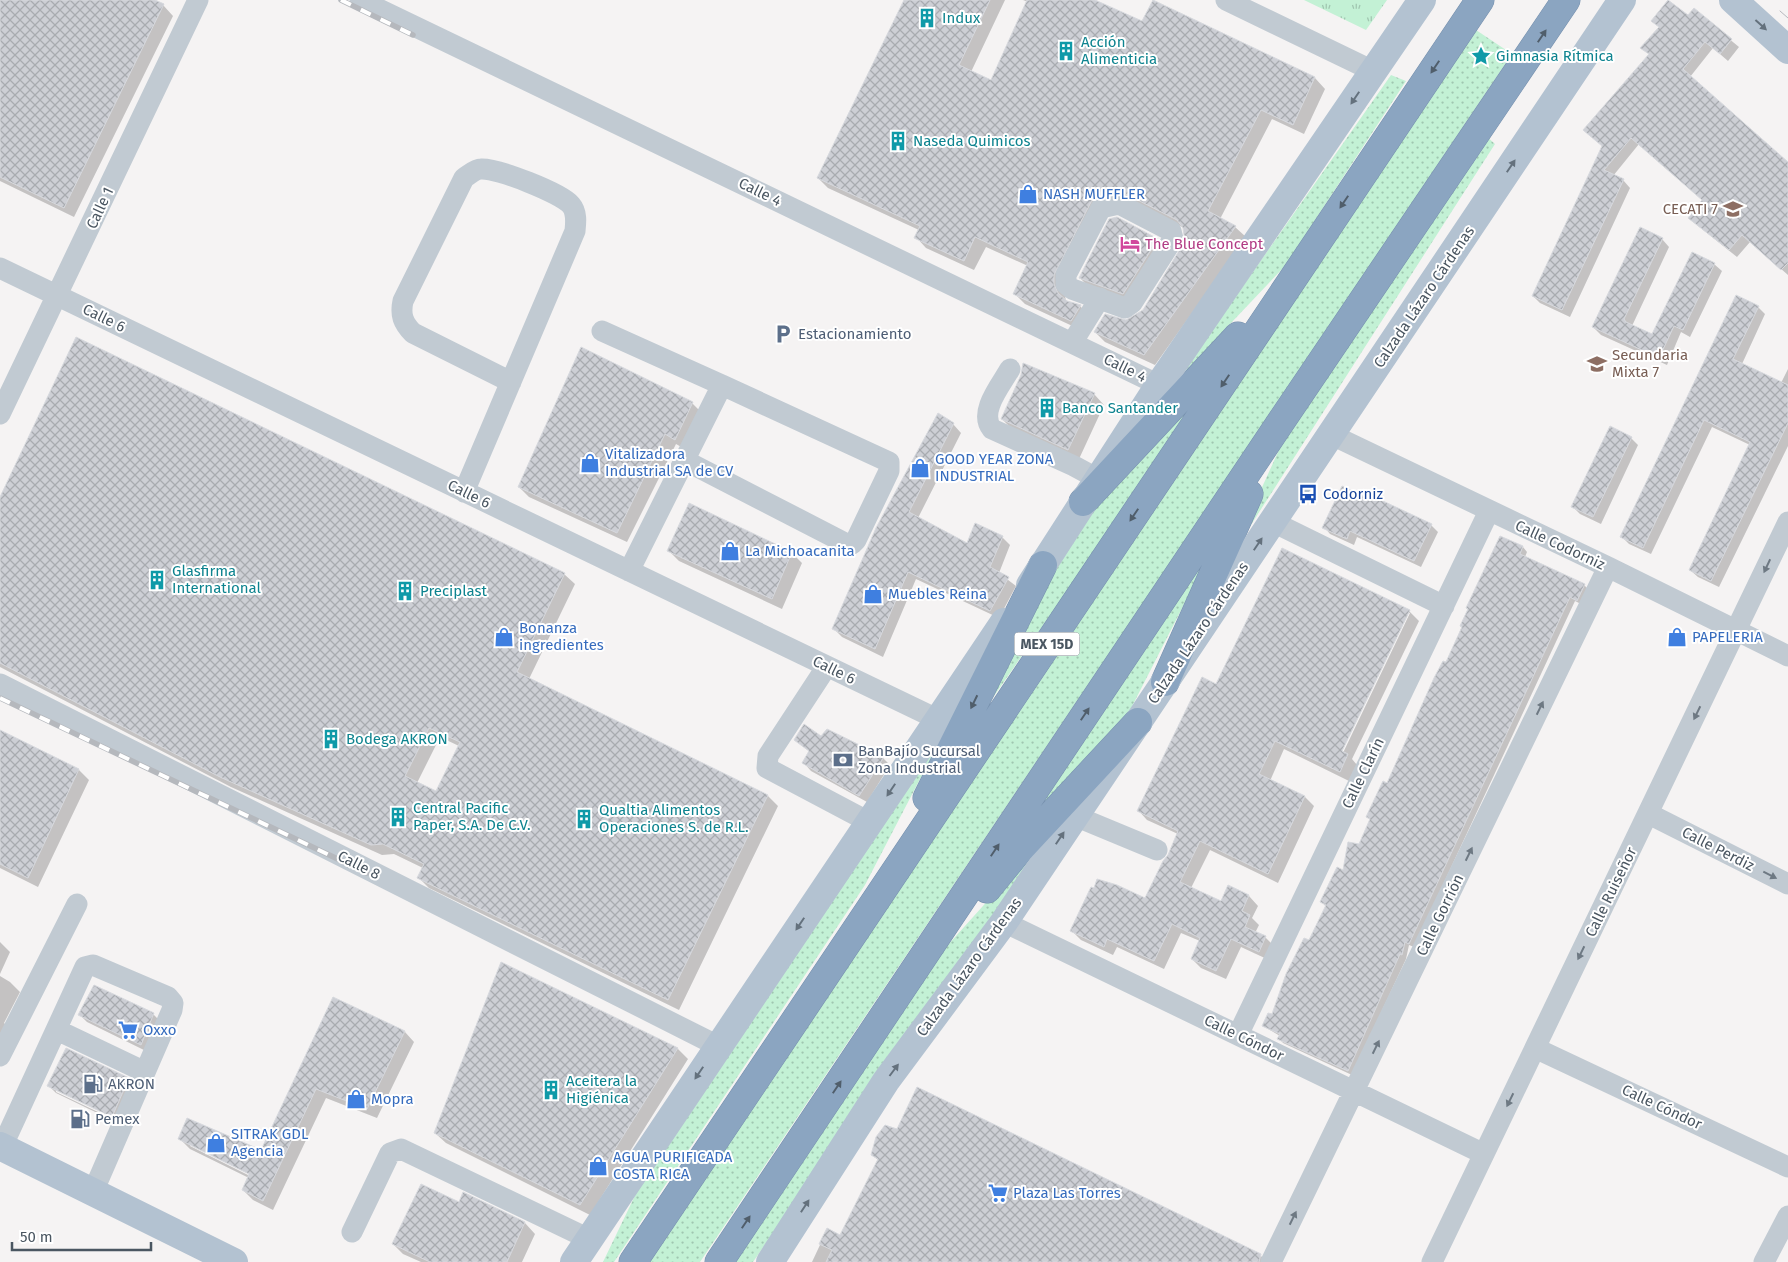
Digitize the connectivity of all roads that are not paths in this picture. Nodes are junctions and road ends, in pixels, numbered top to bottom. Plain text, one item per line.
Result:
1 (198, 0) edge
2 (360, 0) edge
3 (1226, 0) edge
4 (1422, 0) edge
5 (1480, 0) edge
6 (1566, 0) edge
7 (1609, 0) edge
8 (1622, 0) edge
9 (1733, 0) edge
10 (1599, 35) junction
11 (1788, 50) edge
12 (1373, 71) junction
13 (0, 268) edge
14 (1296, 274) junction
15 (58, 296) junction
16 (1100, 298) junction
17 (602, 330) dead end
18 (1072, 343) junction
19 (1010, 369) dead end
20 (511, 382) junction
21 (722, 385) junction
22 (1159, 385) junction
23 (0, 414) edge
24 (1280, 423) junction
25 (1332, 435) junction
26 (684, 460) junction
27 (1091, 491) junction
28 (464, 492) junction
29 (1489, 511) junction
30 (1273, 522) junction
31 (1788, 522) edge
32 (1043, 565) junction
33 (1608, 567) junction
34 (629, 571) junction
35 (1444, 606) junction
36 (1737, 630) junction
37 (1788, 656) edge
38 (827, 666) junction
39 (1165, 682) junction
40 (0, 684) edge
41 (939, 720) junction
42 (1138, 722) junction
43 (1648, 814) junction
44 (1075, 816) junction
45 (869, 822) junction
46 (1157, 850) dead end
47 (1788, 884) edge
48 (882, 891) junction
49 (77, 904) dead end
50 (1004, 922) junction
51 (901, 991) junction
52 (57, 1030) junction
53 (1238, 1035) junction
54 (718, 1046) junction
55 (1536, 1048) junction
56 (0, 1056) edge
57 (145, 1072) junction
58 (1354, 1091) junction
59 (1, 1146) edge
60 (1484, 1154) junction
61 (1788, 1167) edge
62 (92, 1192) junction
63 (1788, 1216) edge
64 (352, 1232) dead end
65 (592, 1250) edge
66 (234, 1262) edge
67 (574, 1262) edge
68 (633, 1262) edge
69 (719, 1262) edge
70 (770, 1262) edge
71 (1271, 1262) edge
72 (1432, 1262) edge
73 (1764, 1262) edge

1 - 15 street, Calle 1
2 - 18 street, Calle 4
3 - 12 street
4 - 12 main road
5 -> 14 highway, MEX 15D
24 -> 6 highway
7 - 10 main road
8 - 10 main road, Calzada Lázaro Cárdenas
9 -> 11 main road
25 -> 10 main road, Calzada Lázaro Cárdenas
12 -> 22 main road
13 - 15 street, Calle 6
14 - 27 highway
14 -> 48 highway, MEX 15D
15 - 23 street, Calle 1
15 - 28 street, Calle 6
16 - 16 street
16 - 18 street
17 - 21 street
18 - 22 street, Calle 4
19 - 27 street
20 - 20 street
20 - 28 street
21 - 26 street
21 - 26 street
22 - 27 main road
24 - 39 highway
51 -> 24 highway
25 - 29 street, Calle Codorniz
25 - 30 main road, Calzada Lázaro Cárdenas
26 - 34 street
27 - 32 main road
28 - 34 street, Calle 6
29 - 33 street, Calle Codorniz
29 - 35 street, Calle Clarín
30 - 35 street
39 -> 30 main road, Calzada Lázaro Cárdenas
31 -> 36 street, Calle Ruiseñor
32 - 41 main road
32 -> 48 highway
33 - 36 street, Calle Codorniz
58 -> 33 street, Calle Gorrión
34 - 38 street, Calle 6
35 - 53 street, Calle Clarín
36 - 37 street, Calle Codorniz
36 -> 43 street, Calle Ruiseñor
38 - 41 street, Calle 6
38 - 45 street
39 - 42 main road, Calzada Lázaro Cárdenas
40 - 54 street, Calle 8
41 -> 45 main road
42 - 44 main road, Calzada Lázaro Cárdenas
42 - 51 highway
43 -> 47 street, Calle Perdiz
43 -> 55 street, Calle Ruiseñor
44 - 46 street
50 -> 44 main road, Calzada Lázaro Cárdenas
45 -> 54 main road
48 - 68 highway, MEX 15D
49 - 56 street
50 - 53 street, Calle Cóndor
70 -> 50 main road, Calzada Lázaro Cárdenas
69 -> 51 highway
52 - 57 street
52 - 57 street
52 - 59 street
53 - 58 street, Calle Cóndor
54 -> 65 main road
55 -> 60 street, Calle Ruiseñor
55 - 61 street, Calle Cóndor
57 - 62 street
58 - 60 street, Calle Cóndor
71 -> 58 street, Calle Gorrión
59 - 62 main road
60 - 72 street, Calle Ruiseñor
62 - 66 main road
63 - 73 street
64 - 65 street
65 - 67 main road

